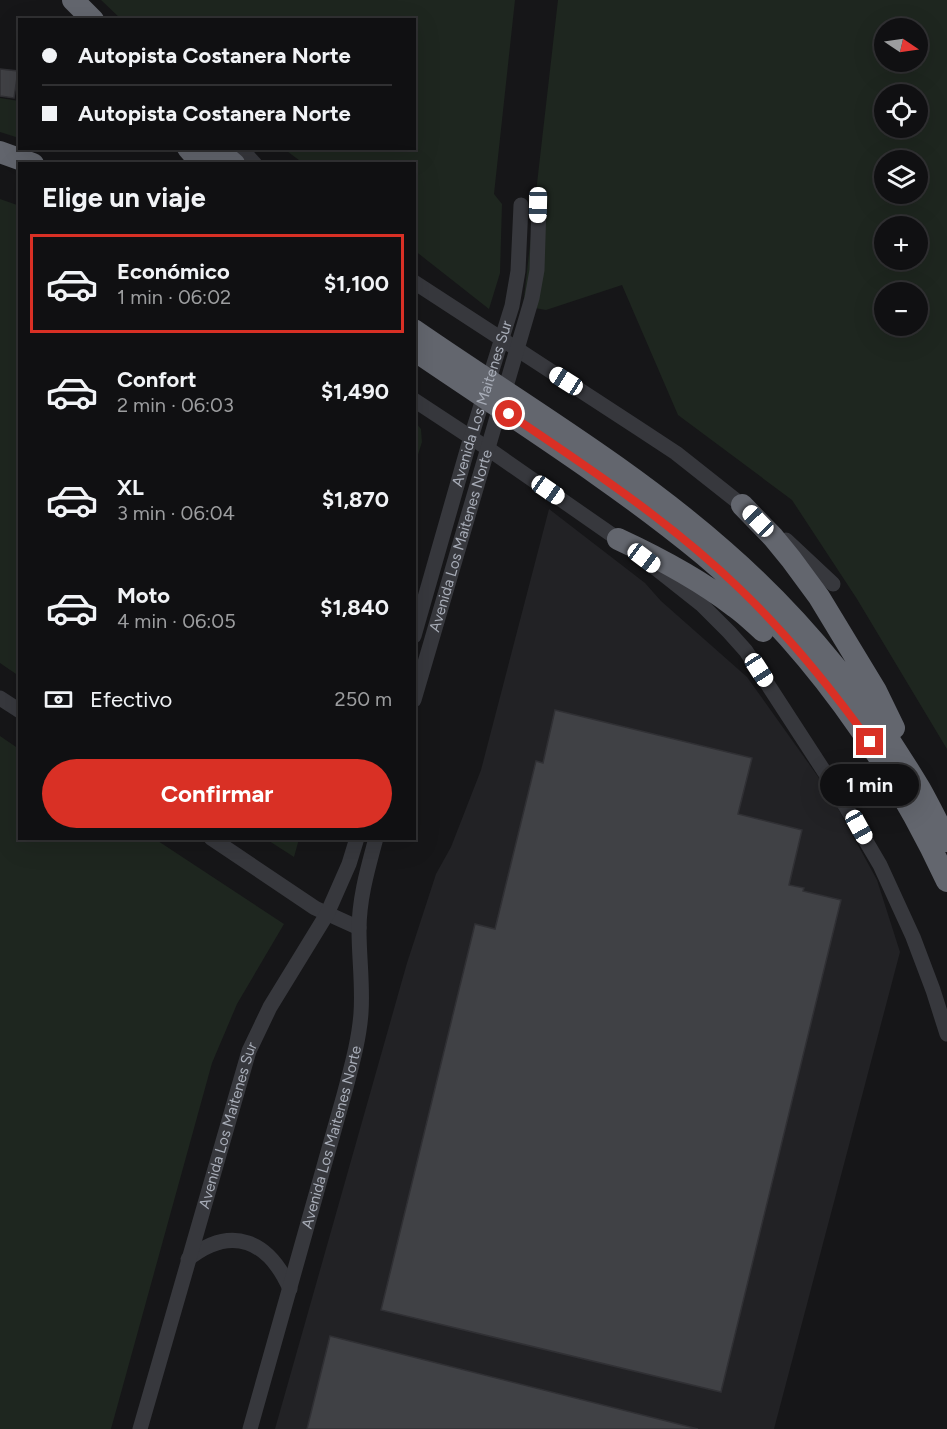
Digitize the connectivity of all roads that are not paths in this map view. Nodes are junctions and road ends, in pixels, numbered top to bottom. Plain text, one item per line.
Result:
1 (61, 0) edge
2 (73, 0) edge
3 (77, 18) edge
4 (91, 18) edge
5 (190, 150) edge
6 (217, 150) edge
7 (242, 150) edge
8 (0, 152) edge
9 (28, 162) edge
10 (200, 162) edge
11 (232, 162) edge
12 (253, 162) edge
13 (0, 166) edge
14 (18, 174) edge
15 (521, 205) dead end
16 (538, 205) dead end
17 (416, 283) edge
18 (416, 332) edge
19 (501, 339) junction
20 (516, 350) junction
21 (416, 351) edge
22 (456, 369) junction
23 (416, 401) edge
24 (529, 418) junction
25 (471, 437) junction
26 (488, 448) junction
27 (742, 505) junction
28 (618, 539) junction
29 (833, 584) dead end
30 (416, 629) edge
31 (416, 637) edge
32 (430, 641) junction
33 (416, 693) edge
34 (0, 698) edge
35 (18, 710) edge
36 (870, 742) junction
37 (920, 790) junction
38 (214, 840) edge
39 (356, 840) edge
40 (375, 840) edge
41 (947, 841) edge
42 (947, 881) edge
43 (327, 914) junction
44 (359, 928) junction
45 (947, 1034) edge
46 (188, 1260) junction
47 (290, 1289) junction
48 (140, 1429) edge
49 (250, 1429) edge

1 - 3 highway
2 - 4 highway
5 - 10 highway
6 - 11 highway
7 - 12 street
8 - 9 highway
13 - 14 highway
15 - 19 street, Avenida Los Maitenes Sur
16 - 20 street, Avenida Los Maitenes Norte
17 - 19 street
18 - 22 highway
19 - 20 street
19 - 25 street, Avenida Los Maitenes Sur
20 - 26 street, Avenida Los Maitenes Norte
20 - 27 street
21 - 22 highway
22 - 24 highway
23 - 25 street
24 - 36 highway
24 - 37 highway
25 - 26 street
25 - 30 street, Avenida Los Maitenes Sur
26 - 28 street
26 - 32 street, Avenida Los Maitenes Norte
27 - 29 street
27 - 37 highway
28 - 36 highway
28 - 45 street
31 - 32 street
32 - 33 street, Avenida Los Maitenes Norte
34 - 35 street
36 - 42 highway
37 - 41 highway
38 - 43 street
39 - 43 street, Avenida Los Maitenes Sur
40 - 44 street, Avenida Los Maitenes Norte
43 - 44 street
43 - 46 street, Avenida Los Maitenes Sur
44 - 47 street, Avenida Los Maitenes Norte
46 - 47 street
46 - 48 street, Avenida Los Maitenes Sur
47 - 49 street, Avenida Los Maitenes Norte

